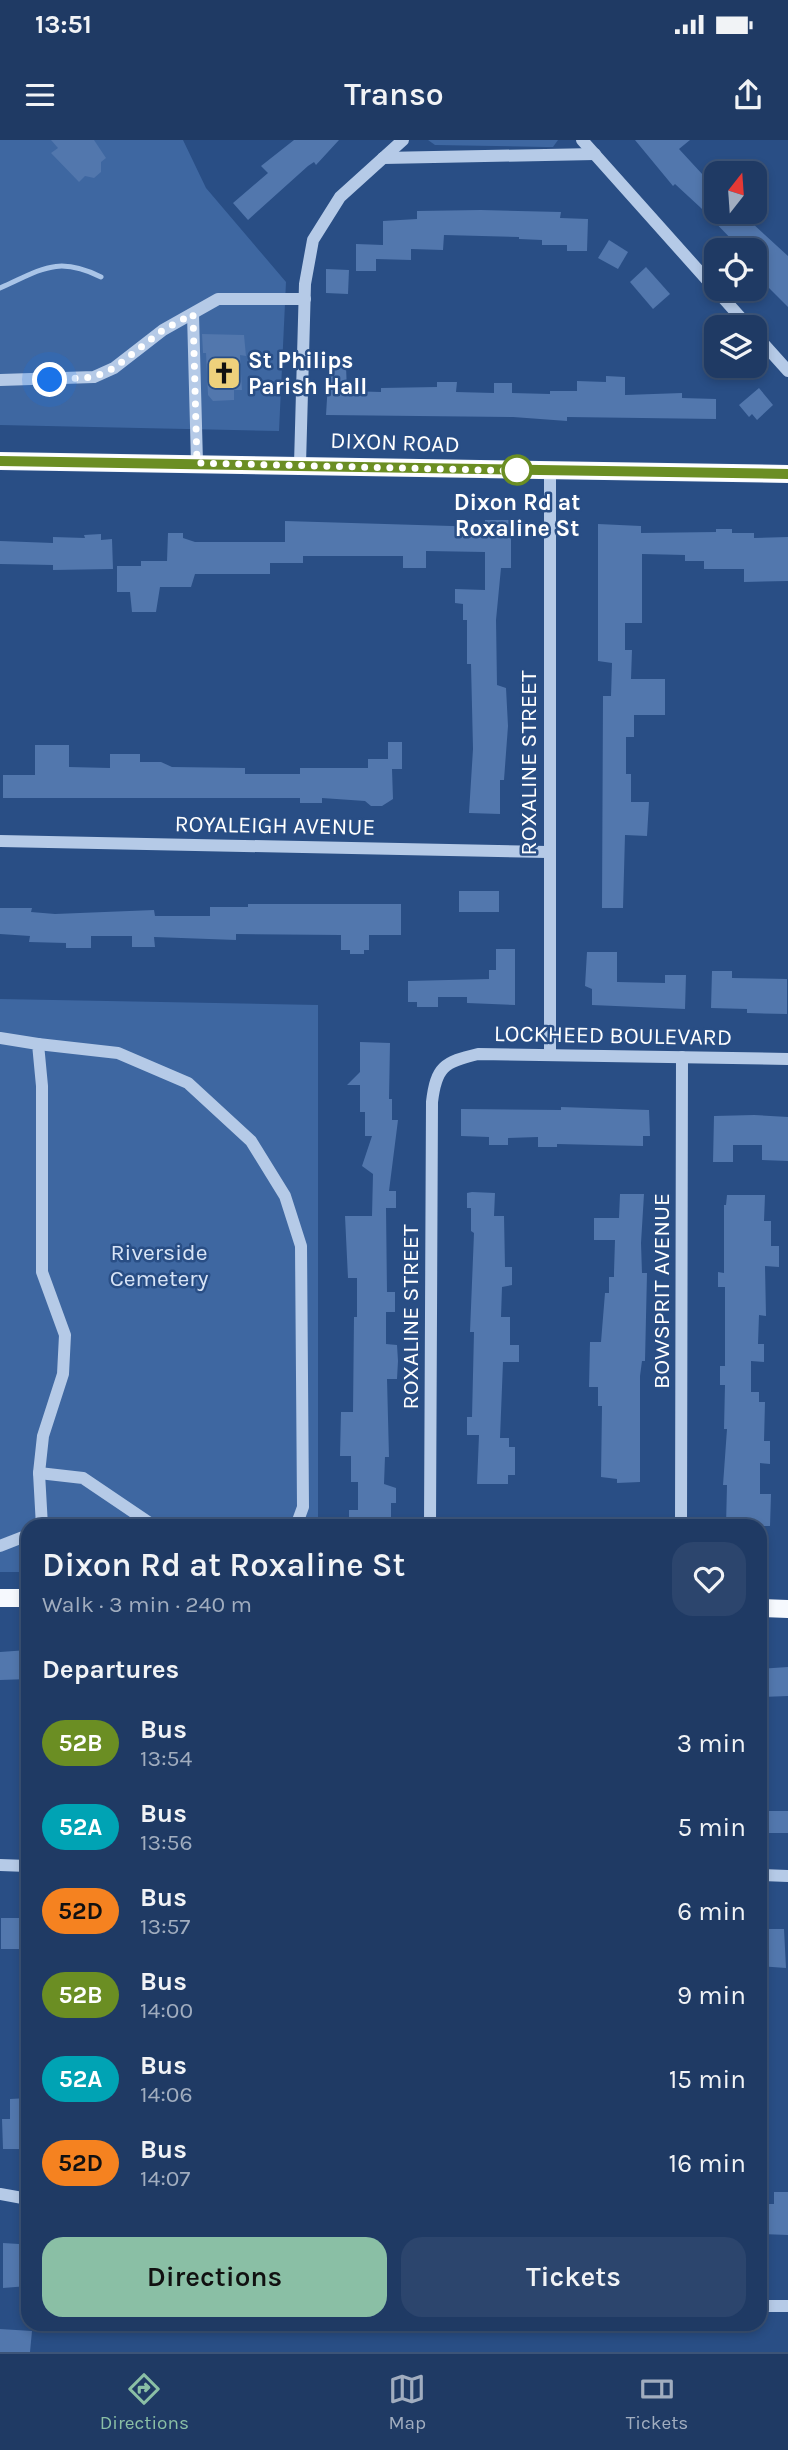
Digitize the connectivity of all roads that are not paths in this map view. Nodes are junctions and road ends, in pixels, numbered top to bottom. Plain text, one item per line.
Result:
1 (403, 140) edge
2 (582, 140) edge
3 (595, 154) junction
4 (383, 158) junction
5 (305, 299) junction
6 (193, 314) junction
7 (738, 315) edge
8 (767, 348) edge
9 (788, 371) edge
10 (0, 380) edge
11 (0, 461) edge
12 (197, 463) junction
13 (300, 464) junction
14 (550, 471) junction
15 (788, 474) edge
16 (0, 841) edge
17 (548, 852) junction
18 (0, 1038) edge
19 (38, 1044) junction
20 (550, 1055) junction
21 (682, 1057) junction
22 (788, 1059) edge
23 (441, 1068) joint
24 (38, 1473) junction
25 (41, 1519) edge
26 (144, 1519) edge
27 (299, 1519) edge
28 (430, 1519) edge
29 (681, 1519) edge
30 (21, 1538) edge
31 (0, 1546) edge
32 (0, 1598) edge
33 (21, 1598) edge
34 (767, 1608) edge
35 (788, 1609) edge
36 (0, 1865) edge
37 (21, 1866) edge
38 (767, 1875) edge
39 (788, 1876) edge
40 (0, 2194) edge
41 (21, 2198) edge
42 (767, 2306) edge
43 (788, 2306) edge

1 - 4 street
2 - 3 street
3 - 4 street
3 - 7 street
4 - 5 street
5 - 6 street
5 - 13 street
6 - 10 street
6 - 12 street
8 - 9 street
11 - 12 main road, DIXON ROAD
12 - 13 main road, DIXON ROAD
13 - 14 main road, DIXON ROAD
14 - 15 main road, DIXON ROAD
14 - 17 street, ROXALINE STREET
16 - 17 street, ROYALEIGH AVENUE
17 - 20 street, ROXALINE STREET
18 - 19 street
19 - 24 street
19 - 27 street
20 - 21 street, LOCKHEED BOULEVARD
20 - 23 street, LOCKHEED BOULEVARD
21 - 22 street, LOCKHEED BOULEVARD
21 - 29 street, BOWSPRIT AVENUE
23 - 28 street, ROXALINE STREET
24 - 25 street
24 - 26 street
30 - 31 street
32 - 33 main road
34 - 35 main road
36 - 37 street
38 - 39 street
40 - 41 street
42 - 43 street

